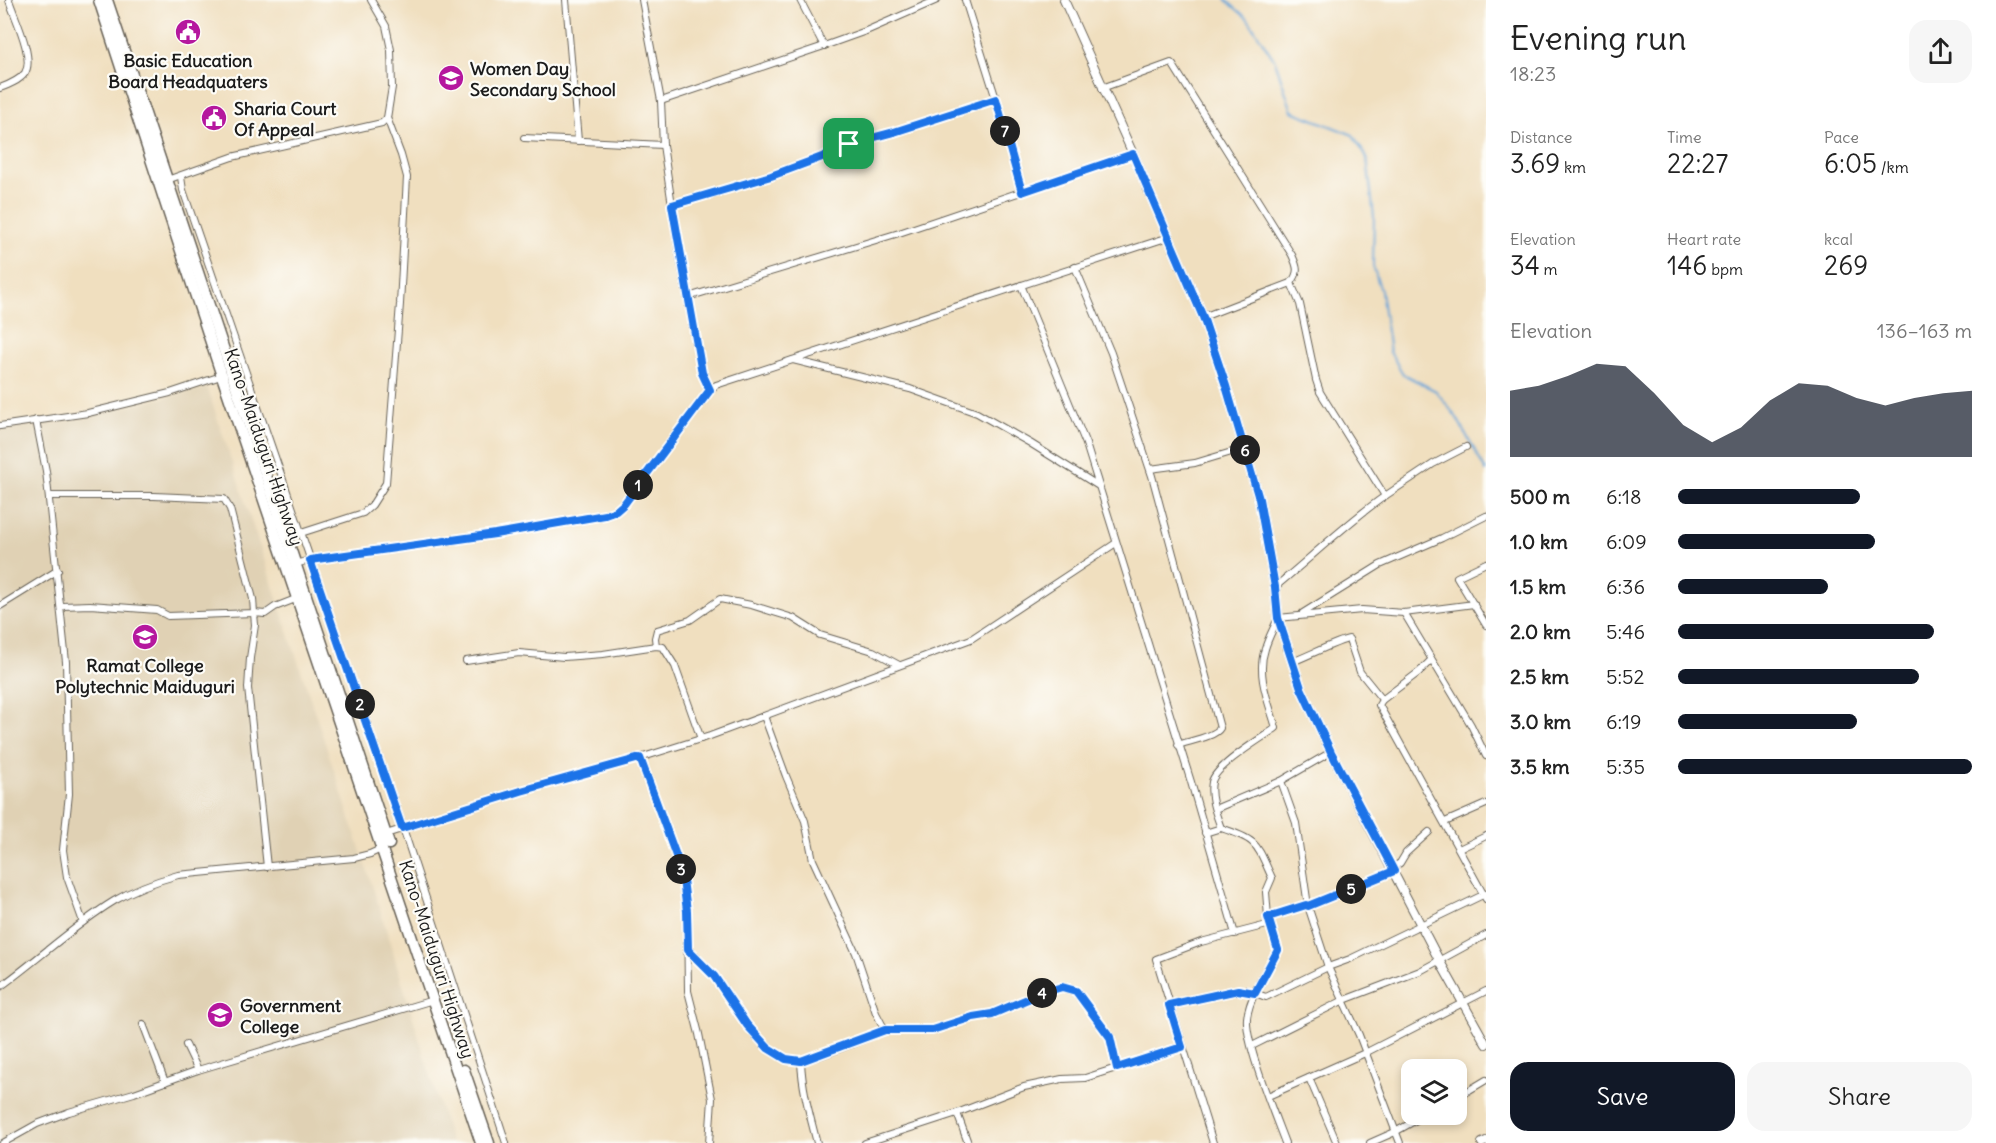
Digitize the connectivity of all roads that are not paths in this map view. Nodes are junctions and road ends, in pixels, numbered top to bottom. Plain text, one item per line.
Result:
1 (9, 0) edge
2 (107, 0) edge
3 (371, 0) edge
4 (566, 0) edge
5 (642, 0) edge
6 (800, 0) edge
7 (936, 0) edge
8 (965, 0) edge
9 (1064, 0) edge
10 (99, 4) edge
11 (824, 46) junction
12 (0, 88) edge
13 (1102, 88) junction
14 (996, 99) junction
15 (661, 101) junction
16 (387, 118) junction
17 (524, 138) dead end
18 (578, 141) junction
19 (663, 145) junction
20 (1133, 154) junction
21 (181, 177) junction
22 (167, 180) junction
23 (1022, 192) junction
24 (672, 205) junction
25 (1169, 237) junction
26 (1075, 267) junction
27 (1291, 283) junction
28 (1021, 285) junction
29 (688, 297) junction
30 (1203, 317) junction
31 (793, 360) junction
32 (227, 374) junction
33 (710, 390) junction
34 (36, 420) junction
35 (0, 426) edge
36 (1466, 447) dead end
37 (1245, 448) junction
38 (1150, 469) junction
39 (1098, 486) junction
40 (49, 496) junction
41 (1385, 496) junction
42 (1486, 516) edge
43 (302, 533) junction
44 (1116, 543) junction
45 (310, 560) junction
46 (1486, 562) edge
47 (295, 564) junction
48 (58, 570) junction
49 (1275, 587) junction
50 (298, 598) junction
51 (1474, 604) junction
52 (0, 606) edge
53 (62, 606) junction
54 (254, 613) junction
55 (1404, 613) junction
56 (1300, 615) junction
57 (1278, 618) junction
58 (1486, 625) edge
59 (656, 646) junction
60 (466, 660) dead end
61 (1431, 660) junction
62 (1292, 662) junction
63 (899, 665) junction
64 (1382, 700) junction
65 (764, 716) junction
66 (701, 739) junction
67 (1178, 745) junction
68 (1331, 752) junction
69 (1485, 752) edge
70 (640, 758) junction
71 (1281, 781) junction
72 (1486, 804) edge
73 (1215, 809) junction
74 (1445, 822) junction
75 (402, 828) junction
76 (1221, 828) junction
77 (1429, 832) dead end
78 (1205, 833) junction
79 (386, 834) junction
80 (1486, 836) edge
81 (383, 848) junction
82 (1459, 849) junction
83 (267, 867) junction
84 (1393, 870) junction
85 (1485, 896) edge
86 (1308, 906) junction
87 (1270, 920) junction
88 (83, 922) junction
89 (1421, 924) junction
90 (1235, 934) junction
91 (1486, 935) edge
92 (688, 950) junction
93 (1439, 960) junction
94 (1328, 967) junction
95 (0, 987) edge
96 (1486, 991) edge
97 (1255, 993) junction
98 (433, 1000) junction
99 (1344, 1000) junction
100 (1463, 1002) junction
101 (1169, 1005) junction
102 (143, 1024) dead end
103 (885, 1030) junction
104 (1486, 1044) edge
105 (186, 1045) dead end
106 (1252, 1046) junction
107 (1182, 1047) junction
108 (1365, 1053) junction
109 (801, 1061) junction
110 (1117, 1068) junction
111 (198, 1070) junction
112 (1309, 1078) junction
113 (1486, 1080) edge
114 (165, 1082) junction
115 (1467, 1091) edge
116 (1268, 1096) junction
117 (957, 1113) junction
118 (1407, 1125) edge
119 (1395, 1132) junction
120 (3, 1143) edge
121 (481, 1143) edge
122 (489, 1143) edge
123 (506, 1143) edge
124 (709, 1143) edge
125 (817, 1143) edge
126 (865, 1143) edge
127 (968, 1143) edge
128 (1213, 1143) edge
129 (1285, 1143) edge
130 (1337, 1143) edge
131 (1370, 1143) edge
132 (1400, 1143) edge

1 - 12 street
2 - 22 highway, Kano-Maiduguri Highway
3 - 16 street
4 - 18 street
5 - 15 street
6 - 11 street
7 - 11 street
8 - 14 street
9 - 13 street
10 - 32 highway, Kano-Maiduguri Highway
11 - 15 street
13 - 20 street
13 - 27 street
14 - 23 street
14 - 24 street
15 - 19 street
16 - 21 street
16 - 43 street
17 - 18 street
18 - 19 street
19 - 24 street
20 - 23 street
20 - 25 street
21 - 22 street
21 - 43 street
22 - 32 highway, Kano-Maiduguri Highway
23 - 29 street
24 - 29 street
25 - 26 street
25 - 30 street
26 - 28 street
26 - 38 street
27 - 30 street
27 - 41 street
28 - 31 street
28 - 39 street
29 - 33 street
30 - 37 street
31 - 33 street
31 - 39 street
32 - 34 street
32 - 47 highway, Kano-Maiduguri Highway
32 - 50 highway, Kano-Maiduguri Highway
33 - 45 street
34 - 35 street
34 - 40 street
36 - 41 street
37 - 38 street
37 - 49 street
38 - 67 street
39 - 44 street
40 - 48 street
40 - 54 street
41 - 49 street
42 - 56 street
43 - 45 street
44 - 63 street
44 - 67 street
45 - 47 street
45 - 75 street
46 - 51 street
47 - 79 highway, Kano-Maiduguri Highway
48 - 52 street
48 - 53 street
49 - 57 street
50 - 54 street
50 - 81 highway, Kano-Maiduguri Highway
51 - 55 street
51 - 58 street
53 - 54 street
53 - 88 street
54 - 83 street
55 - 56 street
55 - 61 street
56 - 57 street
57 - 62 street
57 - 73 street
59 - 60 street
59 - 63 street
59 - 66 street
61 - 64 street
61 - 69 street
62 - 64 street
62 - 68 street
63 - 65 street
64 - 74 street
65 - 66 street
65 - 103 street
66 - 70 street
67 - 78 street
68 - 71 street
68 - 84 street
70 - 75 street
70 - 92 street
71 - 73 street
71 - 86 street
72 - 74 street
73 - 76 street
74 - 82 street
75 - 79 street
75 - 123 street
76 - 78 street
76 - 87 street
77 - 84 street
78 - 90 street
79 - 122 highway, Kano-Maiduguri Highway
80 - 82 street
81 - 83 street
81 - 98 highway, Kano-Maiduguri Highway
82 - 85 street
83 - 88 street
84 - 86 street
84 - 89 street
85 - 89 street
86 - 87 street
86 - 94 street
87 - 90 street
87 - 97 street
88 - 95 street
89 - 93 street
89 - 94 street
90 - 101 street
91 - 93 street
92 - 109 street
92 - 124 street
93 - 99 street
93 - 100 street
94 - 97 street
94 - 99 street
96 - 100 street
97 - 101 street
97 - 106 street
98 - 111 street
98 - 121 highway, Kano-Maiduguri Highway
99 - 106 street
99 - 108 street
100 - 104 street
100 - 108 street
101 - 107 street
102 - 114 street
103 - 109 street
103 - 110 street
105 - 111 street
106 - 116 street
107 - 110 street
107 - 128 street
108 - 112 street
108 - 119 street
109 - 125 street
110 - 117 street
111 - 114 street
112 - 116 street
112 - 130 street
113 - 115 street
114 - 120 street
116 - 129 street
117 - 126 street
117 - 127 street
118 - 119 street
119 - 131 street
119 - 132 street

